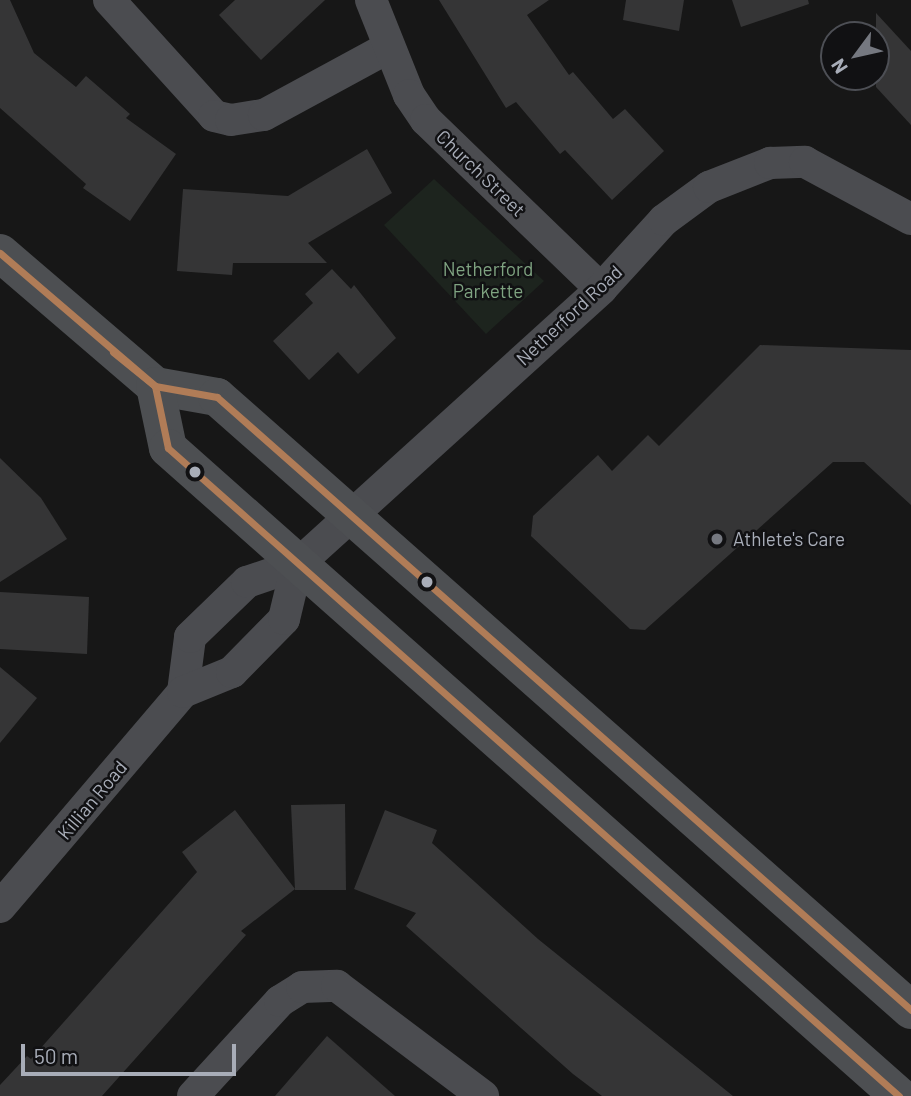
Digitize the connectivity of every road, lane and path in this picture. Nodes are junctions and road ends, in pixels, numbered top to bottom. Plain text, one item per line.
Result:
1 (109, 0) edge
2 (370, 0) edge
3 (389, 47) junction
4 (911, 219) edge
5 (0, 253) edge
6 (601, 289) junction
7 (155, 386) junction
8 (348, 518) junction
9 (297, 565) junction
10 (183, 692) junction
11 (0, 907) edge
12 (911, 1010) edge
13 (193, 1096) edge
14 (483, 1096) edge
15 (899, 1096) edge

1 - 3 street
2 - 3 street, Church Street
3 - 6 street, Church Street
4 - 6 street, Netherford Road
5 - 7 main road
6 - 8 street, Netherford Road
7 - 8 main road
7 - 9 main road
8 - 9 street, Netherford Road
8 - 12 main road
9 - 10 street, Killian Road
9 - 10 street
9 - 15 main road
10 - 11 street, Killian Road
13 - 14 street

